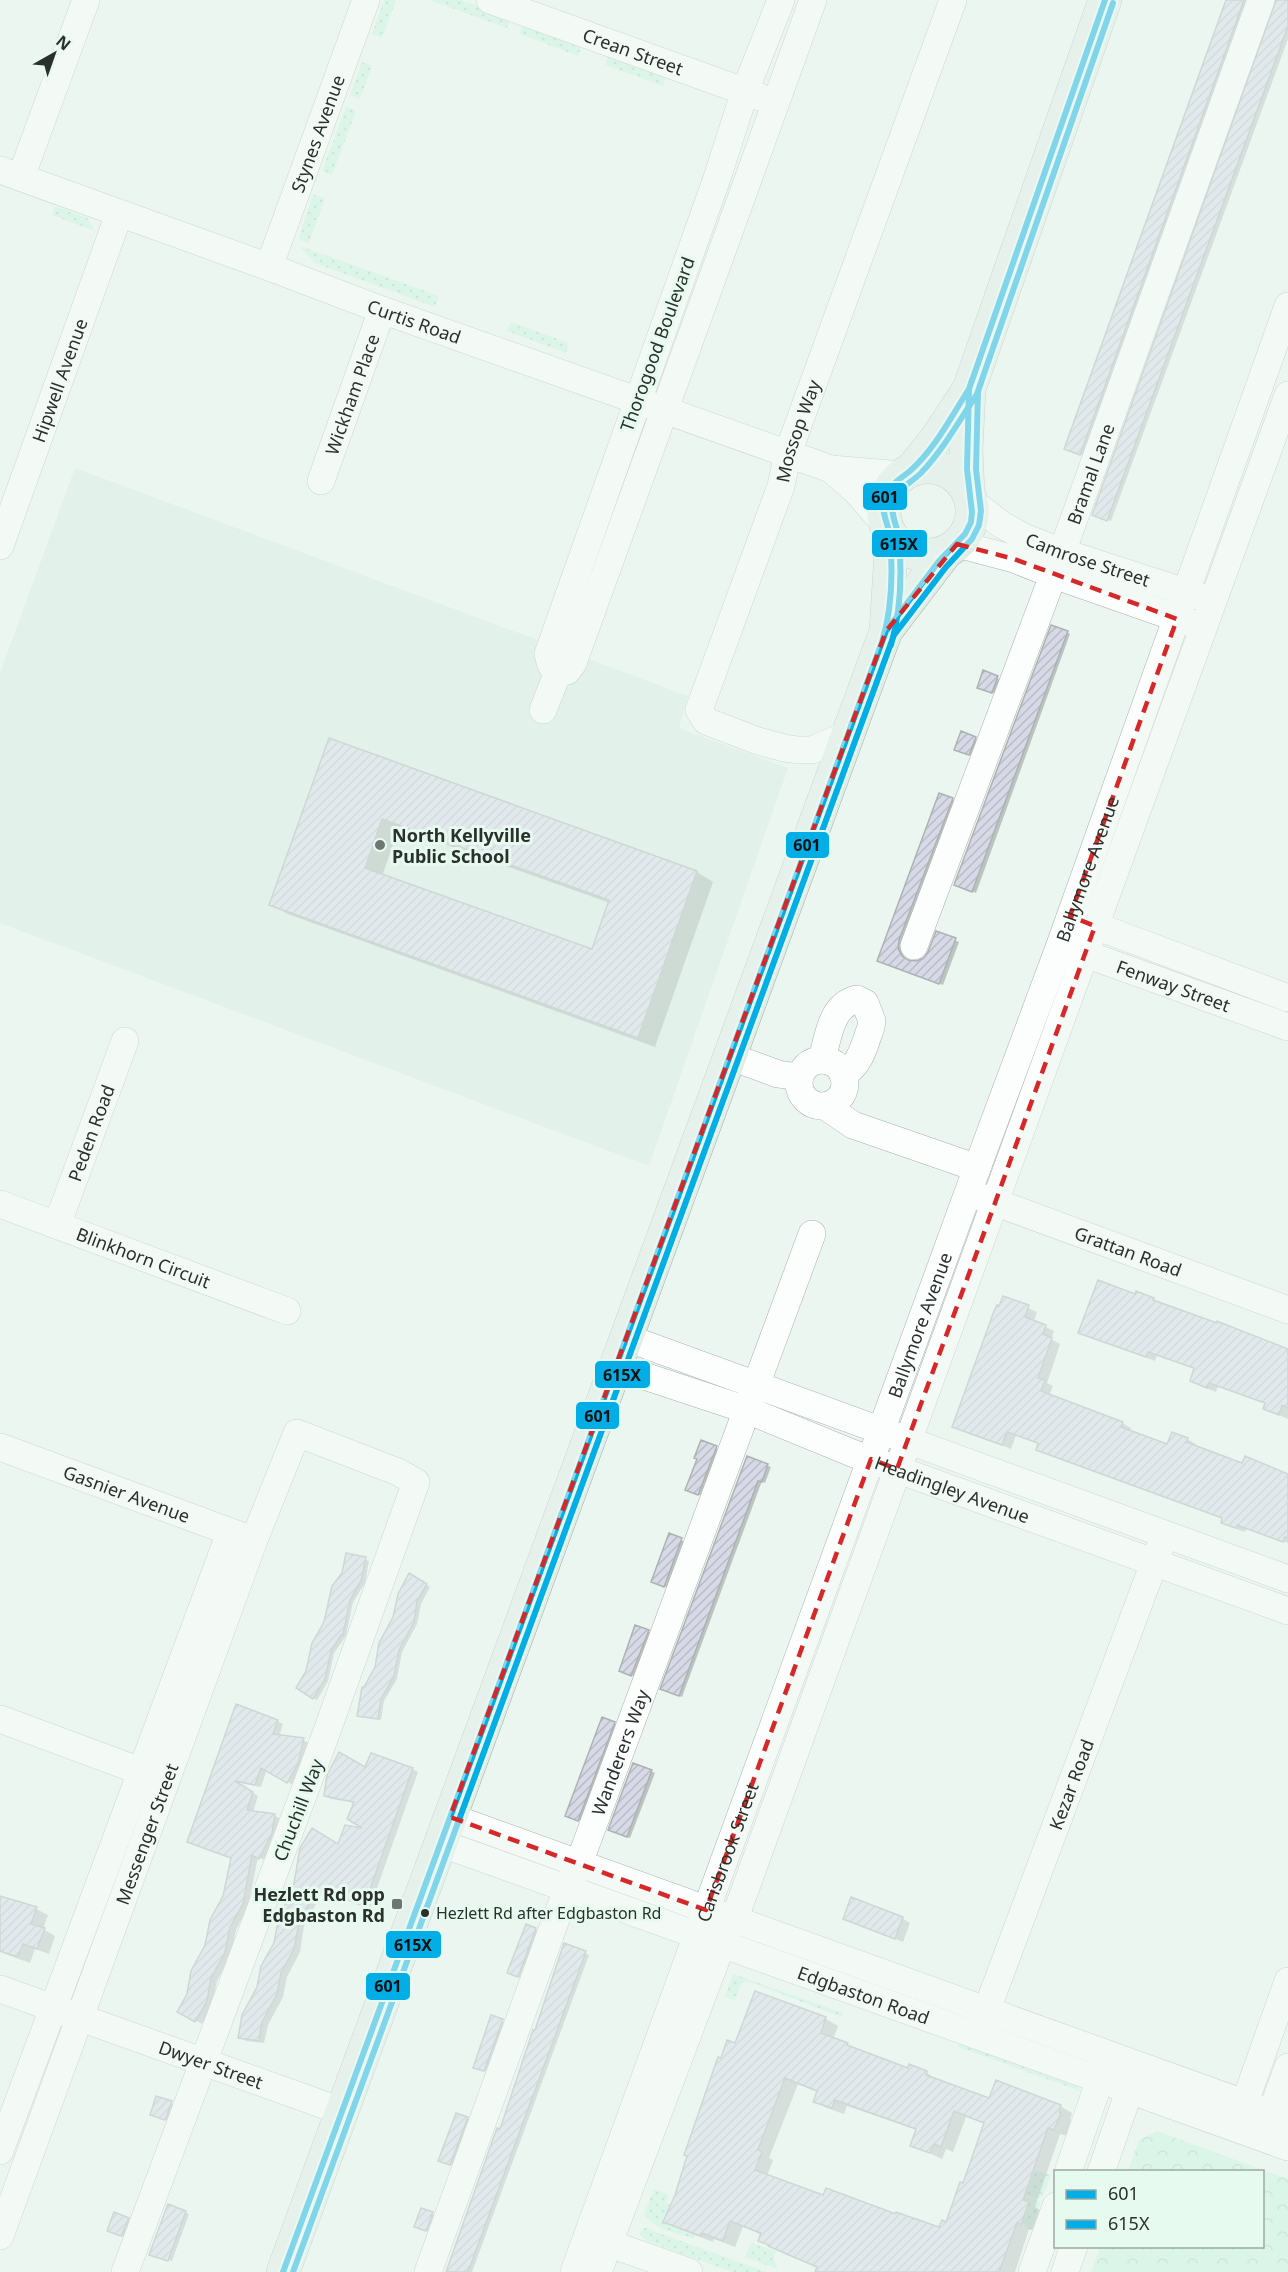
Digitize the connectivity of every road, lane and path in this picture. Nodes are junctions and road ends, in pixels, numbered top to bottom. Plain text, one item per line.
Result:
1 (86, 0) edge
2 (366, 0) edge
3 (490, 0) edge
4 (953, 0) edge
5 (1105, 0) edge
6 (1261, 0) edge
7 (779, 7) edge
8 (808, 12) edge
9 (745, 91) junction
10 (776, 102) junction
11 (10, 173) edge
12 (119, 214) junction
13 (269, 267) junction
14 (1288, 306) edge
15 (382, 310) junction
16 (1277, 369) edge
17 (969, 389) junction
18 (1257, 390) junction
19 (1287, 399) edge
20 (636, 401) junction
21 (665, 411) junction
22 (788, 453) junction
23 (831, 469) junction
24 (907, 472) junction
25 (321, 481) dead end
26 (970, 497) junction
27 (888, 529) junction
28 (0, 546) edge
29 (952, 548) junction
30 (1058, 564) junction
31 (1186, 593) junction
32 (1213, 601) junction
33 (1177, 619) junction
34 (1203, 627) junction
35 (886, 630) junction
36 (558, 672) junction
37 (543, 710) dead end
38 (847, 735) junction
39 (1070, 916) junction
40 (1095, 926) junction
41 (1060, 945) junction
42 (914, 946) dead end
43 (1085, 955) junction
44 (1288, 998) edge
45 (1288, 1027) edge
46 (125, 1041) dead end
47 (729, 1056) junction
48 (799, 1077) junction
49 (825, 1106) junction
50 (972, 1180) junction
51 (995, 1203) junction
52 (0, 1204) edge
53 (57, 1226) junction
54 (812, 1234) dead end
55 (1288, 1310) edge
56 (287, 1311) dead end
57 (622, 1353) junction
58 (758, 1385) junction
59 (747, 1410) junction
60 (880, 1431) junction
61 (297, 1433) joint
62 (907, 1440) junction
63 (0, 1448) edge
64 (870, 1459) junction
65 (897, 1469) junction
66 (1165, 1534) junction
67 (242, 1536) junction
68 (1154, 1563) junction
69 (1288, 1579) edge
70 (1288, 1611) edge
71 (0, 1719) edge
72 (154, 1776) junction
73 (445, 1830) junction
74 (573, 1877) junction
75 (706, 1910) junction
76 (734, 1920) junction
77 (710, 1940) junction
78 (1288, 1981) edge
79 (0, 1989) edge
80 (54, 2009) junction
81 (987, 2011) junction
82 (81, 2019) junction
83 (976, 2036) junction
84 (1109, 2055) junction
85 (203, 2063) junction
86 (1138, 2065) junction
87 (1288, 2067) edge
88 (1100, 2080) junction
89 (1129, 2090) junction
90 (1244, 2103) junction
91 (341, 2111) junction
92 (1280, 2116) edge
93 (1235, 2128) junction
94 (1263, 2138) junction
95 (1288, 2147) edge
96 (0, 2151) edge
97 (1069, 2170) edge
98 (1102, 2170) edge
99 (1054, 2211) edge
100 (0, 2236) edge
101 (598, 2240) junction
102 (1074, 2248) edge
103 (125, 2272) edge
104 (283, 2272) edge
105 (428, 2272) edge
106 (574, 2272) edge
107 (598, 2272) edge
108 (689, 2272) edge
109 (1032, 2272) edge
110 (1065, 2272) edge

1 - 11 street
2 - 13 street, Stynes Avenue
3 - 9 street, Crean Street
4 - 22 street, Mossop Way
5 - 17 main road
6 - 30 street, Bramal Lane
7 - 8 street, Thorogood Boulevard
7 - 9 street, Thorogood Boulevard
8 - 10 street, Thorogood Boulevard
9 - 10 street, Crean Street
9 - 20 street, Thorogood Boulevard
10 - 21 street, Thorogood Boulevard
11 - 12 street, Curtis Road
12 - 13 street, Curtis Road
12 - 28 street, Hipwell Avenue
13 - 15 street, Curtis Road
14 - 16 street, Ballymore Avenue
15 - 20 street, Curtis Road
15 - 25 street, Wickham Place
16 - 18 street, Ballymore Avenue
17 - 24 main road
17 - 26 main road
18 - 19 street
18 - 31 street, Ballymore Avenue
19 - 32 street, Ballymore Avenue
20 - 21 street, Curtis Road
20 - 36 street, Thorogood Boulevard
21 - 22 street, Curtis Road
21 - 36 street, Thorogood Boulevard
22 - 23 street, Curtis Road
22 - 38 street, Mossop Way
23 - 24 street, Curtis Road
23 - 27 street, Curtis Road
24 - 26 main road
24 - 27 main road
26 - 29 main road
26 - 30 street, Camrose Street
27 - 29 main road
27 - 35 main road
29 - 30 street, Camrose Street
29 - 35 main road
30 - 31 street, Camrose Street
30 - 33 street, Camrose Street
30 - 42 street, Bramal Lane
31 - 32 street, Camrose Street
31 - 33 street, Ballymore Avenue
32 - 34 street, Ballymore Avenue
33 - 34 street, Camrose Street
33 - 39 street, Ballymore Avenue
34 - 40 street, Ballymore Avenue
35 - 38 main road
36 - 37 street, Thorogood Boulevard
38 - 47 main road
39 - 40 street, Fenway Street
39 - 41 street, Ballymore Avenue
40 - 43 street, Ballymore Avenue
40 - 44 street, Fenway Street
41 - 43 street, Fenway Street
41 - 50 street, Ballymore Avenue
43 - 45 street, Fenway Street
43 - 51 street, Ballymore Avenue
46 - 53 street, Peden Road
47 - 48 street
47 - 57 main road
48 - 49 street
48 - 49 street
49 - 50 street, Grattan Road
50 - 51 street, Grattan Road
50 - 60 street, Ballymore Avenue
51 - 55 street, Grattan Road
51 - 62 street, Ballymore Avenue
52 - 53 street, Blinkhorn Circuit
53 - 56 street, Blinkhorn Circuit
54 - 58 street, Wanderers Way
57 - 58 street, Headingley Avenue
57 - 59 street, Headingley Avenue
57 - 73 main road
58 - 59 street, Wanderers Way
58 - 60 street, Headingley Avenue
59 - 64 street, Headingley Avenue
59 - 74 street, Wanderers Way
60 - 62 street, Headingley Avenue
60 - 64 street, Carisbrook Street
61 - 67 street, Messenger Street
61 - 85 street, Chuchill Way
62 - 65 street, Carisbrook Street
62 - 66 street, Headingley Avenue
63 - 67 street, Gasnier Avenue
64 - 65 street, Headingley Avenue
64 - 75 street, Carisbrook Street
65 - 68 street, Headingley Avenue
65 - 76 street, Carisbrook Street
66 - 68 street, Kezar Road
66 - 69 street, Headingley Avenue
67 - 72 street, Messenger Street
68 - 70 street, Headingley Avenue
68 - 81 street, Kezar Road
71 - 72 street
72 - 80 street, Messenger Street
72 - 82 street, Messenger Street
73 - 74 street, Edgbaston Road
73 - 91 main road
74 - 75 street, Edgbaston Road
74 - 77 street, Edgbaston Road
74 - 105 street, Wanderers Way
75 - 76 street, Edgbaston Road
75 - 77 street, Carisbrook Street
76 - 77 street, Carisbrook Street
76 - 81 street, Edgbaston Road
77 - 83 street, Edgbaston Road
77 - 101 street, Carisbrook Street
78 - 90 street
79 - 80 street, Dwyer Street
80 - 82 street, Dwyer Street
80 - 96 street, Messenger Street
81 - 83 street, Kezar Road
81 - 84 street, Edgbaston Road
82 - 85 street, Dwyer Street
82 - 100 street, Messenger Street
83 - 88 street, Edgbaston Road
84 - 86 street, Edgbaston Road
84 - 88 street
85 - 91 street, Dwyer Street
85 - 103 street, Chuchill Way
86 - 89 street
86 - 90 street, Edgbaston Road
87 - 92 street
88 - 89 street, Edgbaston Road
88 - 97 street
89 - 93 street, Edgbaston Road
89 - 98 street
90 - 92 street, Edgbaston Road
90 - 93 street
91 - 104 main road
92 - 94 street
93 - 94 street, Edgbaston Road
94 - 95 street, Edgbaston Road
99 - 109 street
101 - 106 street, Carisbrook Street
101 - 107 street, Carisbrook Street
101 - 108 street
102 - 110 street

